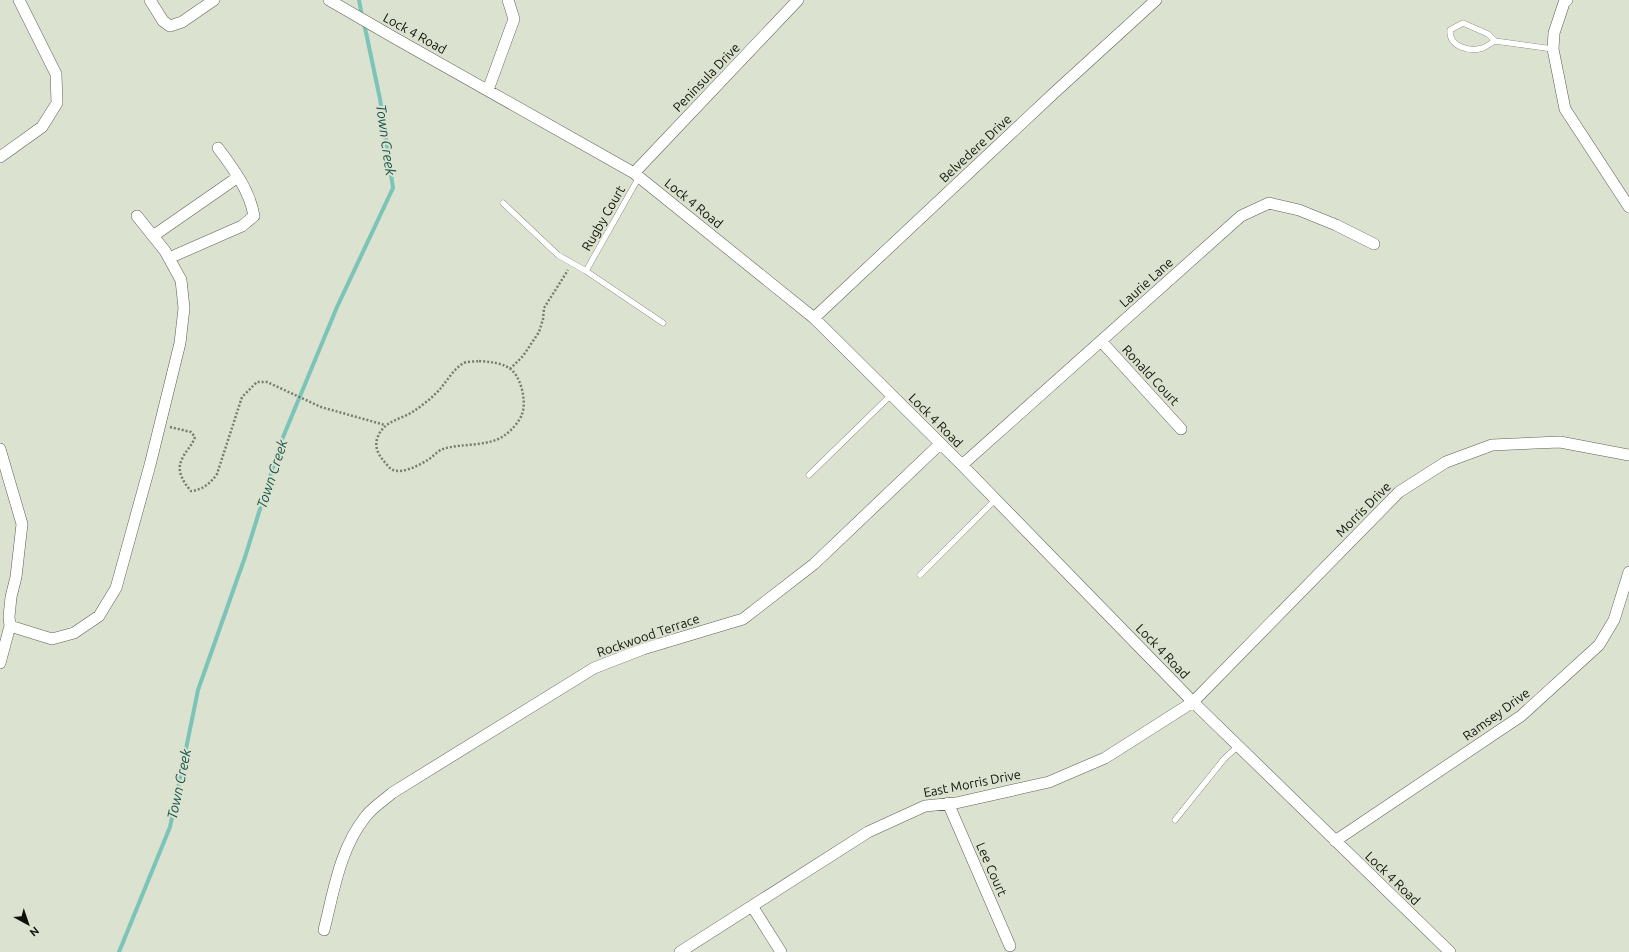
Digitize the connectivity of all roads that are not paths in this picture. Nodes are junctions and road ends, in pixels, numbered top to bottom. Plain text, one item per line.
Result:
1 (20, 0) edge
2 (150, 0) edge
3 (214, 0) edge
4 (329, 0) edge
5 (508, 0) edge
6 (798, 0) edge
7 (1156, 0) edge
8 (1567, 0) edge
9 (1495, 41) junction
10 (1553, 49) junction
11 (488, 90) junction
12 (218, 148) dead end
13 (0, 157) edge
14 (637, 175) junction
15 (238, 178) junction
16 (503, 203) dead end
17 (1629, 207) edge
18 (137, 216) dead end
19 (153, 236) junction
20 (1374, 244) dead end
21 (169, 258) junction
22 (586, 271) junction
23 (814, 318) junction
24 (663, 323) dead end
25 (1100, 341) junction
26 (891, 395) junction
27 (1181, 429) dead end
28 (940, 444) junction
29 (0, 449) edge
30 (1629, 455) edge
31 (962, 465) junction
32 (809, 475) dead end
33 (995, 500) junction
34 (1629, 572) edge
35 (920, 575) dead end
36 (10, 626) junction
37 (0, 663) edge
38 (1193, 702) junction
39 (1238, 746) junction
40 (948, 803) junction
41 (1175, 820) dead end
42 (1335, 841) junction
43 (752, 906) junction
44 (324, 930) dead end
45 (1010, 946) dead end
46 (1445, 950) edge
47 (680, 952) edge
48 (781, 952) edge

1 - 13 street
2 - 3 street
4 - 11 street, Lock 4 Road
5 - 11 street
6 - 14 street, Peninsula Drive
7 - 23 street, Belvedere Drive
8 - 10 street
9 - 9 lane
9 - 10 lane
10 - 17 street
11 - 14 street, Lock 4 Road
12 - 15 street
14 - 22 lane, Rugby Court
14 - 23 street, Lock 4 Road
15 - 19 street
15 - 21 street
16 - 22 lane, Rugby Court
18 - 19 street
19 - 21 street
20 - 25 street, Laurie Lane
21 - 36 street
22 - 24 lane, Rugby Court
23 - 26 street, Lock 4 Road
25 - 27 street, Ronald Court
25 - 31 street, Laurie Lane
26 - 28 street, Lock 4 Road
26 - 32 lane
28 - 31 street, Lock 4 Road
28 - 44 street, Rockwood Terrace
29 - 36 street
30 - 38 street, Morris Drive
31 - 33 street, Lock 4 Road
33 - 35 lane
33 - 38 street, Lock 4 Road
34 - 42 street, Ramsey Drive
36 - 37 street
38 - 39 street, Lock 4 Road
38 - 40 street, East Morris Drive
39 - 41 lane
39 - 42 street, Lock 4 Road
40 - 43 street, East Morris Drive
40 - 45 street, Lee Court
42 - 46 street, Lock 4 Road
43 - 47 street, East Morris Drive
43 - 48 street

